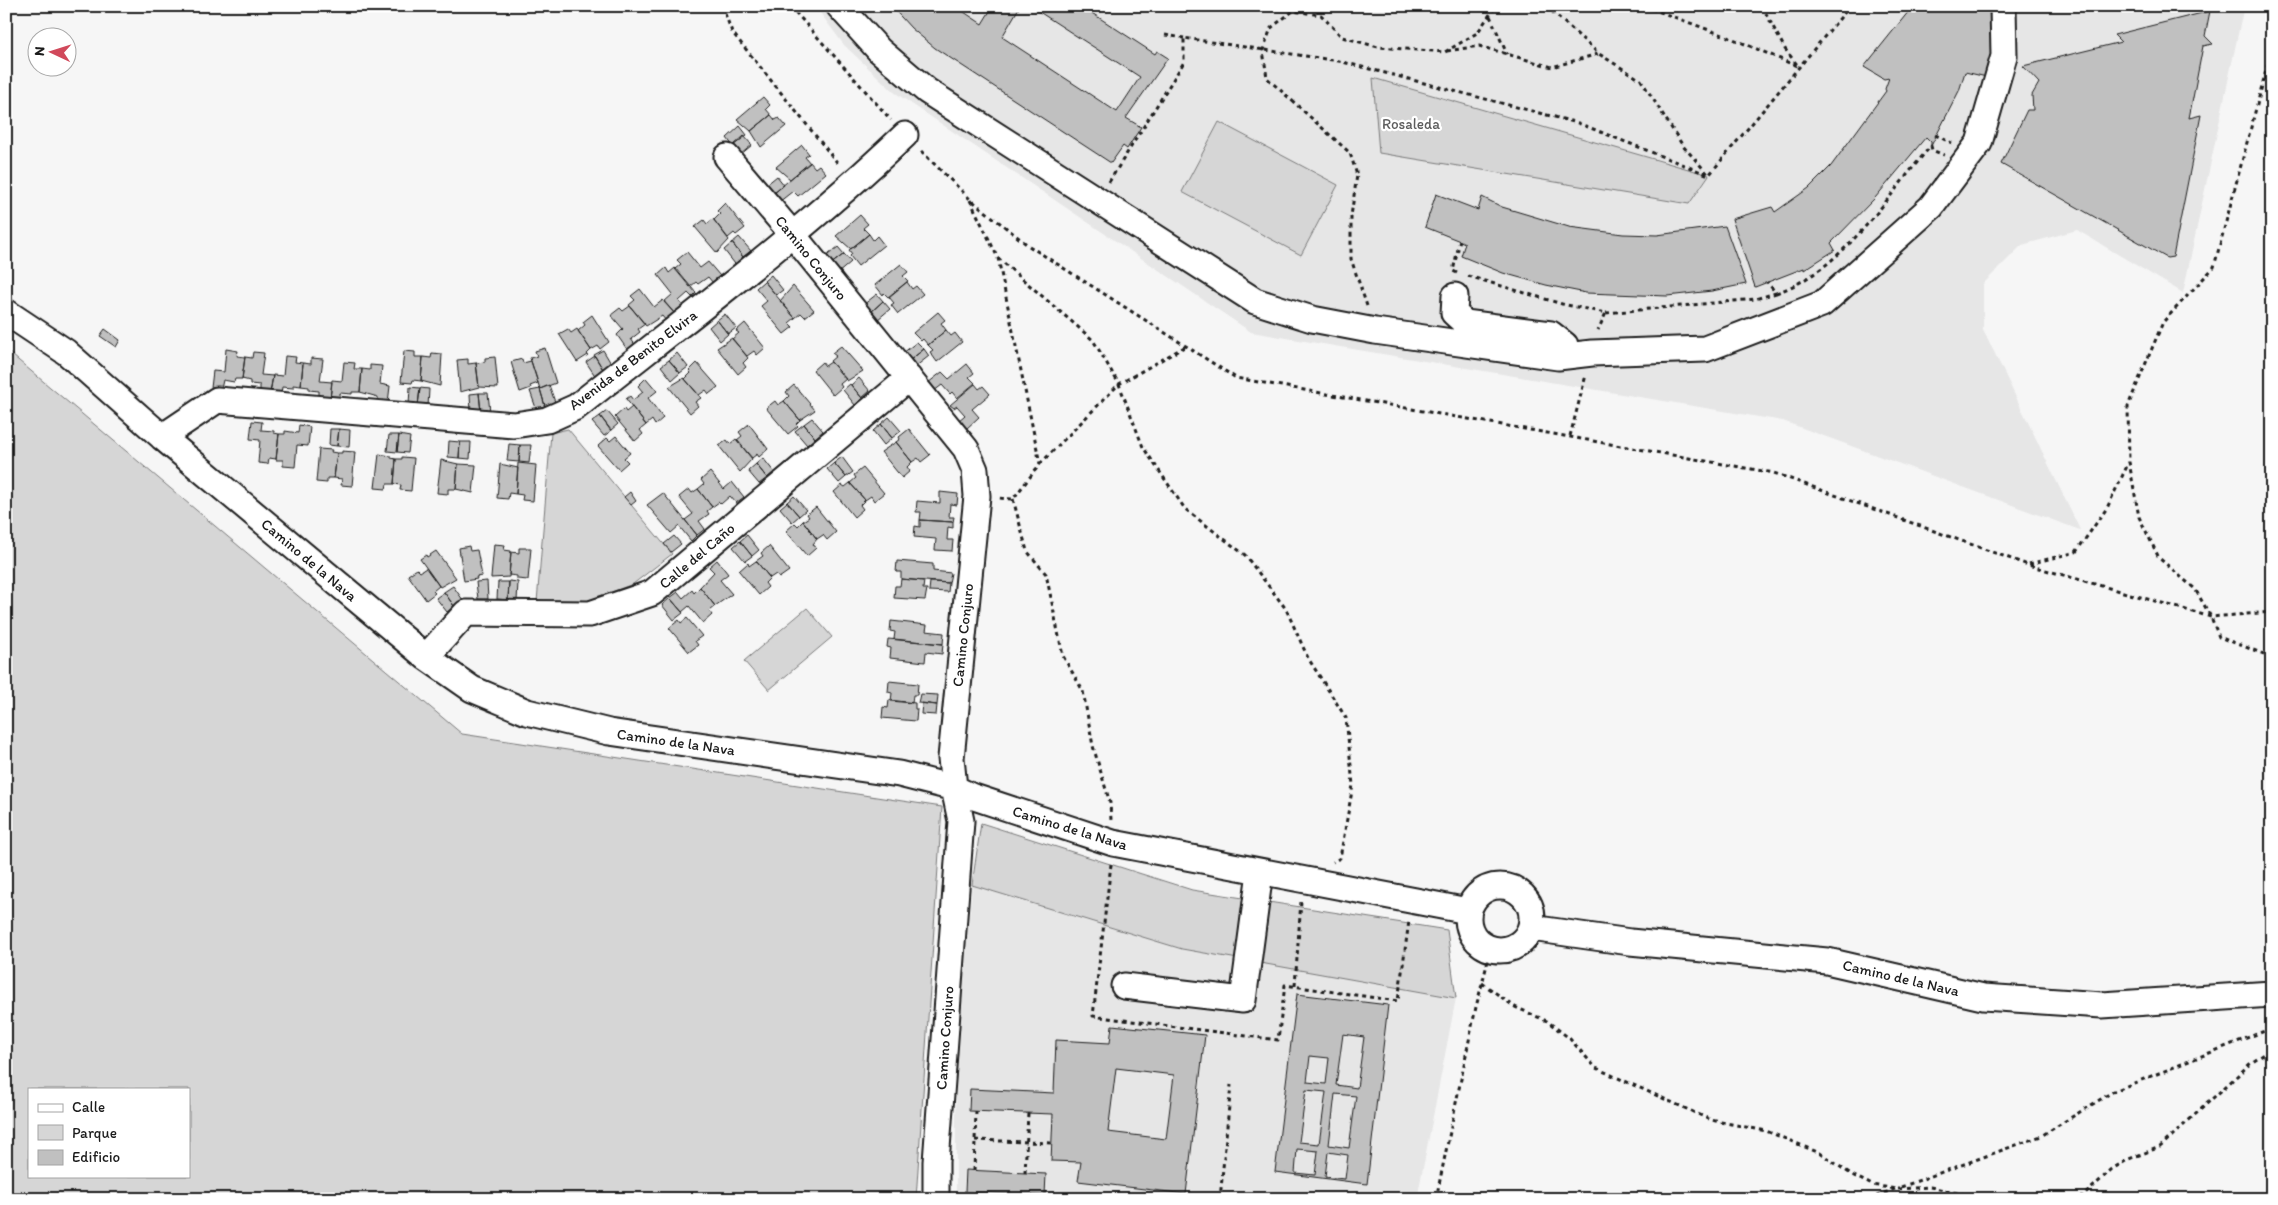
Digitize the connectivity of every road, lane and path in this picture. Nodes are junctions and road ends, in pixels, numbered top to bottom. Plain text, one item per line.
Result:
1 (722, 6) edge
2 (790, 6) edge
3 (839, 6) edge
4 (1496, 6) edge
5 (1546, 6) edge
6 (1644, 6) edge
7 (1762, 6) edge
8 (1850, 6) edge
9 (2003, 6) edge
10 (1489, 16) junction
11 (1165, 35) dead end
12 (1184, 38) junction
13 (2272, 48) edge
14 (1263, 50) junction
15 (1445, 52) junction
16 (1508, 54) junction
17 (1599, 54) junction
18 (1799, 67) junction
19 (905, 135) junction
20 (1936, 135) dead end
21 (1958, 146) dead end
22 (1948, 156) dead end
23 (727, 157) dead end
24 (1709, 175) junction
25 (854, 183) junction
26 (970, 199) junction
27 (1098, 200) junction
28 (793, 235) junction
29 (1460, 240) dead end
30 (998, 258) junction
31 (1768, 282) dead end
32 (1776, 293) junction
33 (1455, 296) dead end
34 (6, 312) edge
35 (1606, 313) junction
36 (1376, 331) junction
37 (1186, 346) junction
38 (1590, 353) junction
39 (1558, 357) junction
40 (909, 378) junction
41 (1120, 384) junction
42 (1570, 436) junction
43 (162, 437) junction
44 (2129, 462) junction
45 (1040, 464) junction
46 (978, 496) junction
47 (1013, 499) junction
48 (2028, 564) junction
49 (2272, 612) edge
50 (2211, 617) junction
51 (426, 657) junction
52 (2272, 657) edge
53 (954, 788) junction
54 (1113, 843) junction
55 (1260, 872) junction
56 (1302, 880) junction
57 (1468, 911) junction
58 (1531, 928) junction
59 (1491, 949) junction
60 (1482, 983) junction
61 (1124, 986) dead end
62 (1295, 986) dead end
63 (2272, 994) edge
64 (2272, 1028) edge
65 (2272, 1049) edge
66 (1231, 1086) dead end
67 (976, 1111) dead end
68 (1028, 1113) dead end
69 (975, 1140) junction
70 (1027, 1142) junction
71 (1052, 1143) dead end
72 (974, 1171) dead end
73 (1025, 1173) dead end
74 (1896, 1189) junction
75 (936, 1199) edge
76 (1220, 1199) edge
77 (1436, 1199) edge
78 (1869, 1199) edge
79 (1985, 1199) edge
80 (2080, 1199) edge

1 - 25 path
2 - 19 path
3 - 27 street
4 - 10 path
5 - 17 path
6 - 18 path
7 - 18 path
8 - 18 path
9 - 38 street
10 - 15 path
10 - 16 path
11 - 12 path
12 - 14 path
12 - 27 path
13 - 44 path
14 - 15 path
14 - 24 path
14 - 36 path
15 - 16 path
16 - 17 path
17 - 24 path
18 - 24 path
19 - 25 street, Avenida de Benito Elvira
19 - 26 path
20 - 21 path
22 - 32 path
23 - 28 street, Camino Conjuro
25 - 28 street, Avenida de Benito Elvira
26 - 30 path
26 - 37 path
27 - 36 street
28 - 40 street, Camino Conjuro
28 - 43 street, Avenida de Benito Elvira
29 - 35 path
30 - 41 path
30 - 45 path
31 - 32 path
32 - 35 path
33 - 39 street
34 - 43 street, Camino de la Nava
35 - 38 path
36 - 39 street
37 - 41 path
37 - 42 path
38 - 39 street
38 - 42 path
40 - 46 street, Camino Conjuro
40 - 51 street, Calle del Caño
41 - 45 path
41 - 56 path
42 - 48 path
43 - 51 street, Camino de la Nava
44 - 48 path
44 - 50 path
45 - 47 path
46 - 47 path
46 - 53 street, Camino Conjuro
47 - 54 path
48 - 50 path
49 - 50 path
50 - 52 path
51 - 53 street, Camino de la Nava
53 - 54 street, Camino de la Nava
53 - 75 street, Camino Conjuro
54 - 55 street, Camino de la Nava
55 - 56 street, Camino de la Nava
55 - 61 street
56 - 57 street, Camino de la Nava
56 - 62 path
57 - 58 street
57 - 59 street
58 - 59 street
58 - 63 street, Camino de la Nava
59 - 60 path
60 - 74 path
60 - 77 path
64 - 74 path
65 - 80 path
66 - 76 path
67 - 69 path
68 - 70 path
69 - 70 path
69 - 72 path
70 - 71 path
70 - 73 path
74 - 78 path
74 - 79 path

